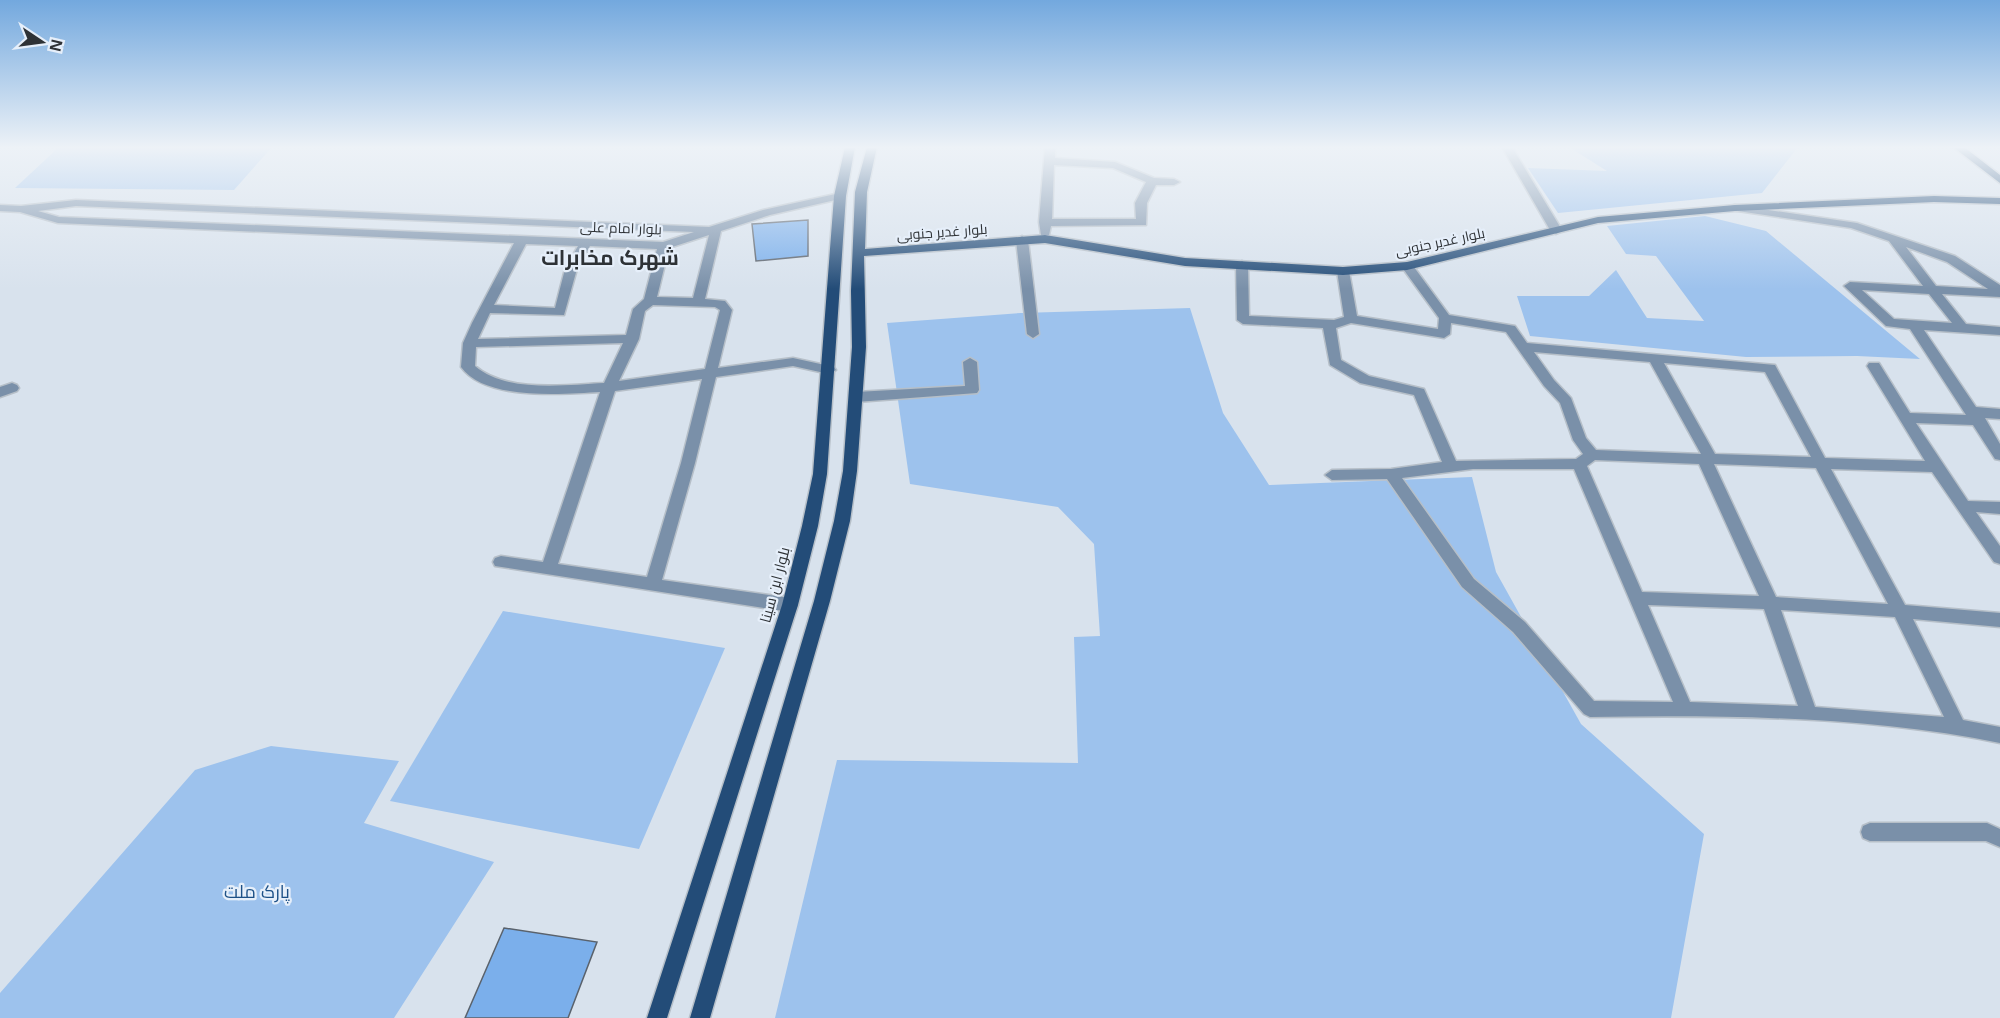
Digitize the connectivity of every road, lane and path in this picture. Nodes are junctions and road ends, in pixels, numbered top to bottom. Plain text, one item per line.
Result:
1 (848, 195) edge
2 (861, 195) edge
3 (1048, 195) edge
4 (1145, 195) edge
5 (1535, 195) edge
6 (840, 196) junction
7 (1997, 199) edge
8 (0, 208) edge
9 (1735, 208) junction
10 (21, 209) junction
11 (1046, 222) junction
12 (716, 229) junction
13 (1556, 230) junction
14 (1045, 238) junction
15 (1893, 239) junction
16 (522, 240) junction
17 (1022, 240) junction
18 (585, 243) junction
19 (664, 246) junction
20 (858, 253) junction
21 (1242, 265) junction
22 (1407, 266) junction
23 (1343, 272) junction
24 (1932, 290) junction
25 (2000, 292) edge
26 (650, 301) junction
27 (698, 302) junction
28 (485, 309) junction
29 (1445, 318) junction
30 (1351, 319) junction
31 (1329, 323) junction
32 (1915, 326) junction
33 (1962, 328) junction
34 (2000, 331) edge
35 (1033, 334) dead end
36 (632, 339) junction
37 (470, 343) junction
38 (1524, 347) junction
39 (1654, 357) junction
40 (970, 362) dead end
41 (1874, 366) dead end
42 (829, 370) junction
43 (709, 372) junction
44 (609, 387) junction
45 (856, 397) junction
46 (2000, 414) edge
47 (1976, 416) junction
48 (1908, 418) junction
49 (2000, 455) edge
50 (1707, 459) junction
51 (1586, 460) junction
52 (1820, 463) junction
53 (1451, 466) junction
54 (1936, 467) junction
55 (1391, 474) junction
56 (1332, 475) dead end
57 (1965, 506) junction
58 (2000, 508) edge
59 (2000, 558) edge
60 (501, 562) dead end
61 (549, 569) junction
62 (653, 585) junction
63 (1637, 598) junction
64 (1770, 602) junction
65 (790, 605) junction
66 (1898, 609) junction
67 (2000, 621) edge
68 (1684, 707) junction
69 (1809, 714) junction
70 (1956, 725) junction
71 (2000, 735) edge
72 (1870, 832) dead end
73 (2000, 838) edge
74 (657, 1018) edge
75 (700, 1018) edge

1 - 6 main road
2 - 20 main road
3 - 11 street
4 - 11 street
5 - 13 street
6 - 12 street, بلوار امام علی
6 - 42 main road, بلوار ابن سینا
7 - 9 main road, بلوار غدیر جنوبی
8 - 10 street, بلوار امام علی
9 - 13 main road, بلوار غدیر جنوبی
9 - 15 street
10 - 12 street, بلوار امام علی
10 - 16 street, بلوار امام علی
11 - 14 street
12 - 19 street, بلوار امام علی
12 - 27 street
13 - 22 main road, بلوار غدیر جنوبی
14 - 17 main road, بلوار غدیر جنوبی
14 - 21 main road, بلوار غدیر جنوبی
15 - 24 street
15 - 25 street
16 - 18 street, بلوار امام علی
16 - 28 street
17 - 20 main road, بلوار غدیر جنوبی
17 - 35 street
18 - 19 street, بلوار امام علی
18 - 28 street
19 - 26 street
20 - 45 main road
21 - 23 main road, بلوار غدیر جنوبی
21 - 31 street
22 - 23 main road, بلوار غدیر جنوبی
22 - 29 street
23 - 30 street
24 - 25 street
24 - 32 street
24 - 33 street
26 - 27 street
26 - 36 street
27 - 43 street
28 - 37 street
29 - 30 street
29 - 38 street
30 - 31 street
31 - 53 street
32 - 33 street
32 - 47 street
33 - 34 street
36 - 37 street
36 - 44 street
37 - 44 street
38 - 39 street
38 - 51 street
39 - 50 street
39 - 52 street
40 - 45 street
41 - 48 street
42 - 43 street
42 - 65 main road, بلوار ابن سینا
43 - 44 street
43 - 62 street
44 - 61 street
45 - 75 main road
46 - 47 street
47 - 48 street
47 - 49 street
48 - 54 street
50 - 51 street
50 - 52 street
50 - 64 street
51 - 53 street
51 - 63 street
52 - 54 street
52 - 66 street
53 - 55 street
54 - 57 street
55 - 56 street
55 - 68 street
57 - 58 street
57 - 59 street
60 - 61 street
61 - 62 street
62 - 65 street
63 - 64 street
63 - 68 street
64 - 66 street
64 - 69 street
65 - 74 main road, بلوار ابن سینا
66 - 67 street
66 - 70 street
68 - 69 street
69 - 70 street
70 - 71 street
72 - 73 street

